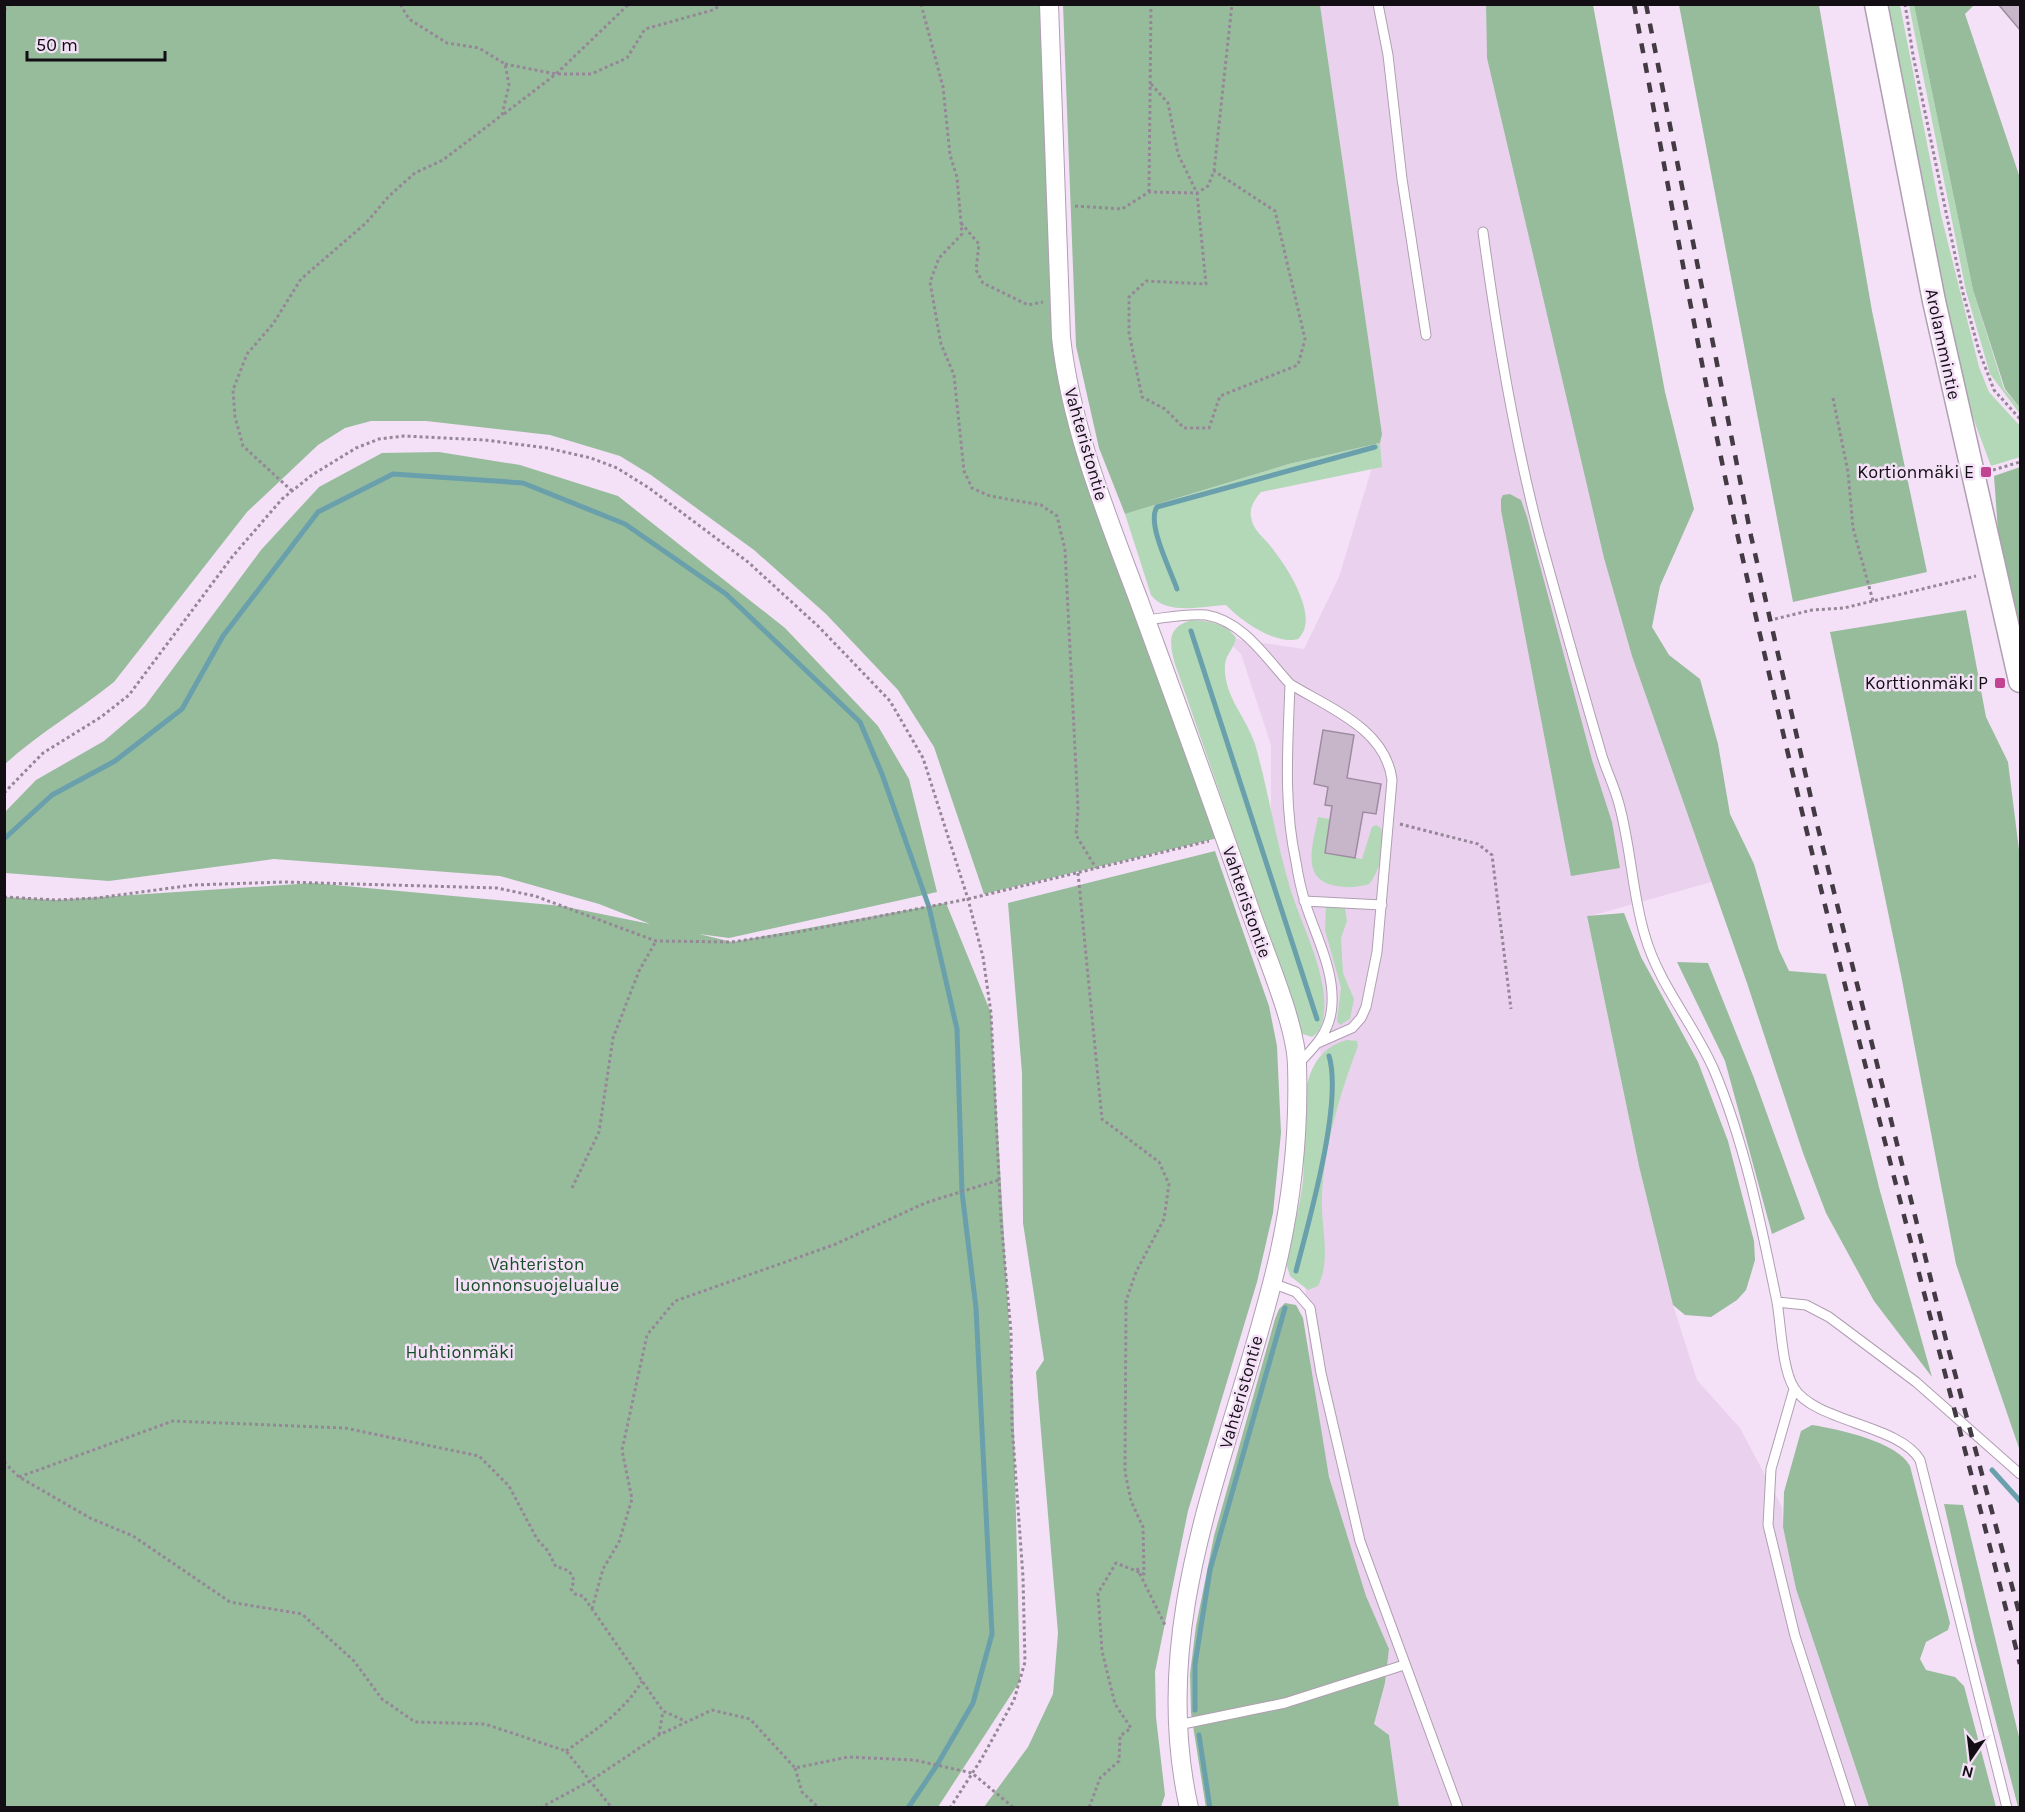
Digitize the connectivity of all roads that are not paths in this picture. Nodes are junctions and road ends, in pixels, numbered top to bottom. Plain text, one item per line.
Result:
1 (1049, 4) edge
2 (1378, 4) edge
3 (1876, 4) edge
4 (1483, 232) dead end
5 (1426, 336) dead end
6 (1146, 620) junction
7 (2020, 681) edge
8 (1290, 684) junction
9 (1304, 902) junction
10 (1382, 905) junction
11 (1318, 1043) junction
12 (1297, 1065) junction
13 (1272, 1283) junction
14 (1777, 1302) junction
15 (1794, 1389) junction
16 (2020, 1474) edge
17 (1404, 1665) junction
18 (1177, 1725) junction
19 (1189, 1808) edge
20 (1458, 1808) edge
21 (1851, 1808) edge
22 (2007, 1808) edge

1 - 6 street, Vahteristontie
2 - 5 lane
3 - 7 street, Arolammintie
4 - 14 lane
6 - 8 lane
6 - 12 street, Vahteristontie
8 - 9 lane
8 - 10 lane
9 - 10 lane
9 - 11 lane
10 - 11 lane
11 - 12 lane
12 - 13 street, Vahteristontie
13 - 17 lane
13 - 18 street, Vahteristontie
14 - 15 lane
14 - 16 lane
15 - 21 lane
15 - 22 lane
17 - 18 lane
17 - 20 lane
18 - 19 street, Vahteristontie

